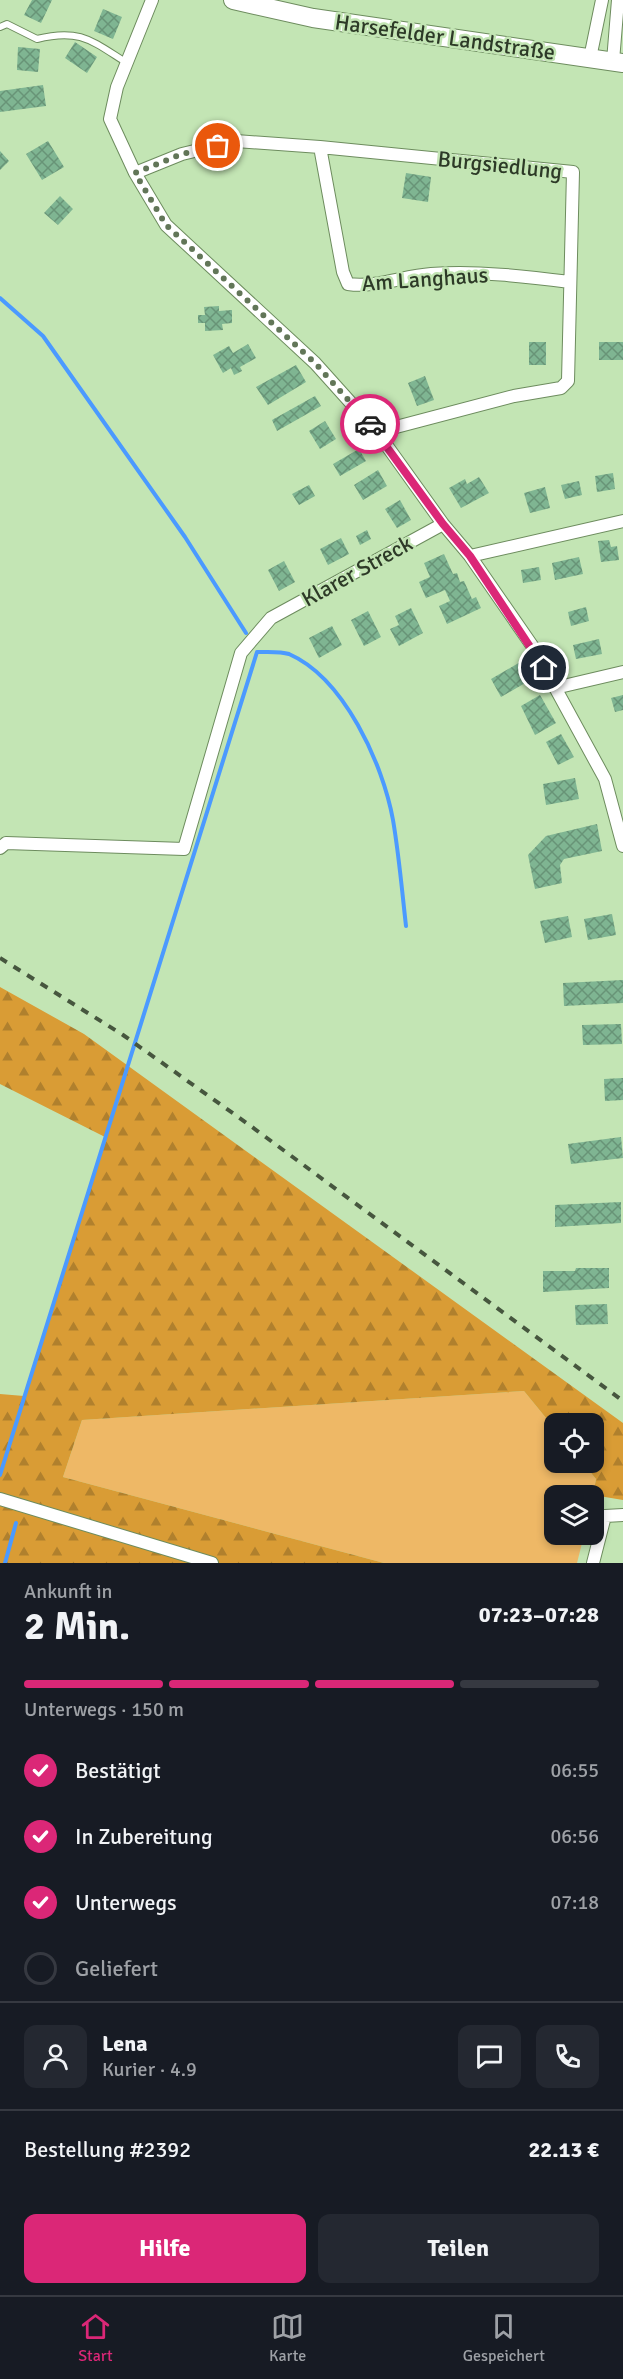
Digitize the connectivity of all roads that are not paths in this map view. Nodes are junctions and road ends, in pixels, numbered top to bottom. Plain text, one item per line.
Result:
1 (152, 0) edge
2 (233, 0) edge
3 (603, 0) edge
4 (619, 11) edge
5 (0, 27) edge
6 (590, 58) junction
7 (618, 62) edge
8 (127, 63) junction
9 (320, 147) junction
10 (135, 173) junction
11 (570, 282) junction
12 (377, 432) junction
13 (623, 520) edge
14 (443, 524) junction
15 (470, 556) junction
16 (623, 672) edge
17 (555, 688) junction
18 (619, 810) edge
19 (623, 846) edge
20 (0, 848) edge
21 (0, 1499) edge
22 (623, 1515) edge
23 (212, 1563) edge
24 (593, 1563) edge

1 - 8 street
2 - 6 main road, Harsefelder Landstraße
3 - 6 street
4 - 7 street
5 - 8 lane
6 - 7 main road, Harsefelder Landstraße
8 - 10 street
9 - 10 street, Burgsiedlung
9 - 11 street, Am Langhaus
9 - 11 street, Burgsiedlung
10 - 12 street
11 - 12 street, Burgsiedlung
12 - 14 street
13 - 15 street
14 - 15 street
14 - 20 street, Klarer Streck
15 - 17 street
16 - 17 street
17 - 18 street
18 - 19 street
21 - 23 street
22 - 24 street

